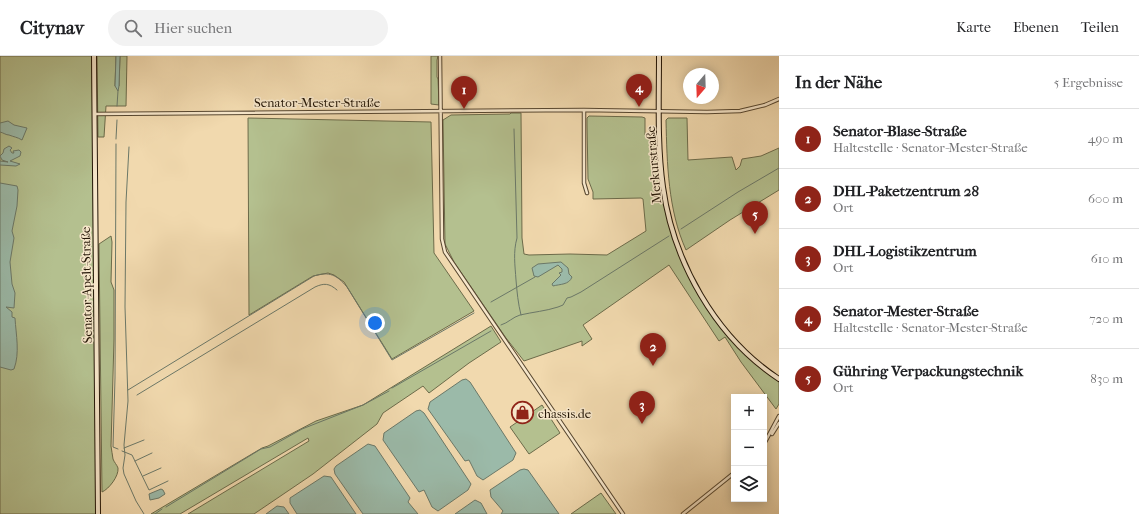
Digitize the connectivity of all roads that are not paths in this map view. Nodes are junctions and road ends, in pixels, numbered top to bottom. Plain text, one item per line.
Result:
1 (94, 56) edge
2 (440, 56) edge
3 (659, 56) edge
4 (779, 100) edge
5 (584, 110) junction
6 (660, 111) junction
7 (441, 112) junction
8 (94, 114) junction
9 (587, 193) dead end
10 (779, 379) edge
11 (779, 416) edge
12 (779, 423) edge
13 (767, 439) edge
14 (767, 441) edge
15 (731, 475) edge
16 (98, 514) edge
17 (623, 514) edge
18 (683, 514) edge

1 - 8 street, Senator-Apelt-Straße
2 - 7 street
3 - 6 street, Merkurstraße
4 - 6 street, Senator-Mester-Straße
5 - 6 street, Senator-Mester-Straße
5 - 7 street, Senator-Mester-Straße
5 - 9 street
6 - 10 street, Merkurstraße
7 - 8 street, Senator-Mester-Straße
7 - 17 street
8 - 16 street, Senator-Apelt-Straße
11 - 13 street
12 - 14 street
15 - 18 street

